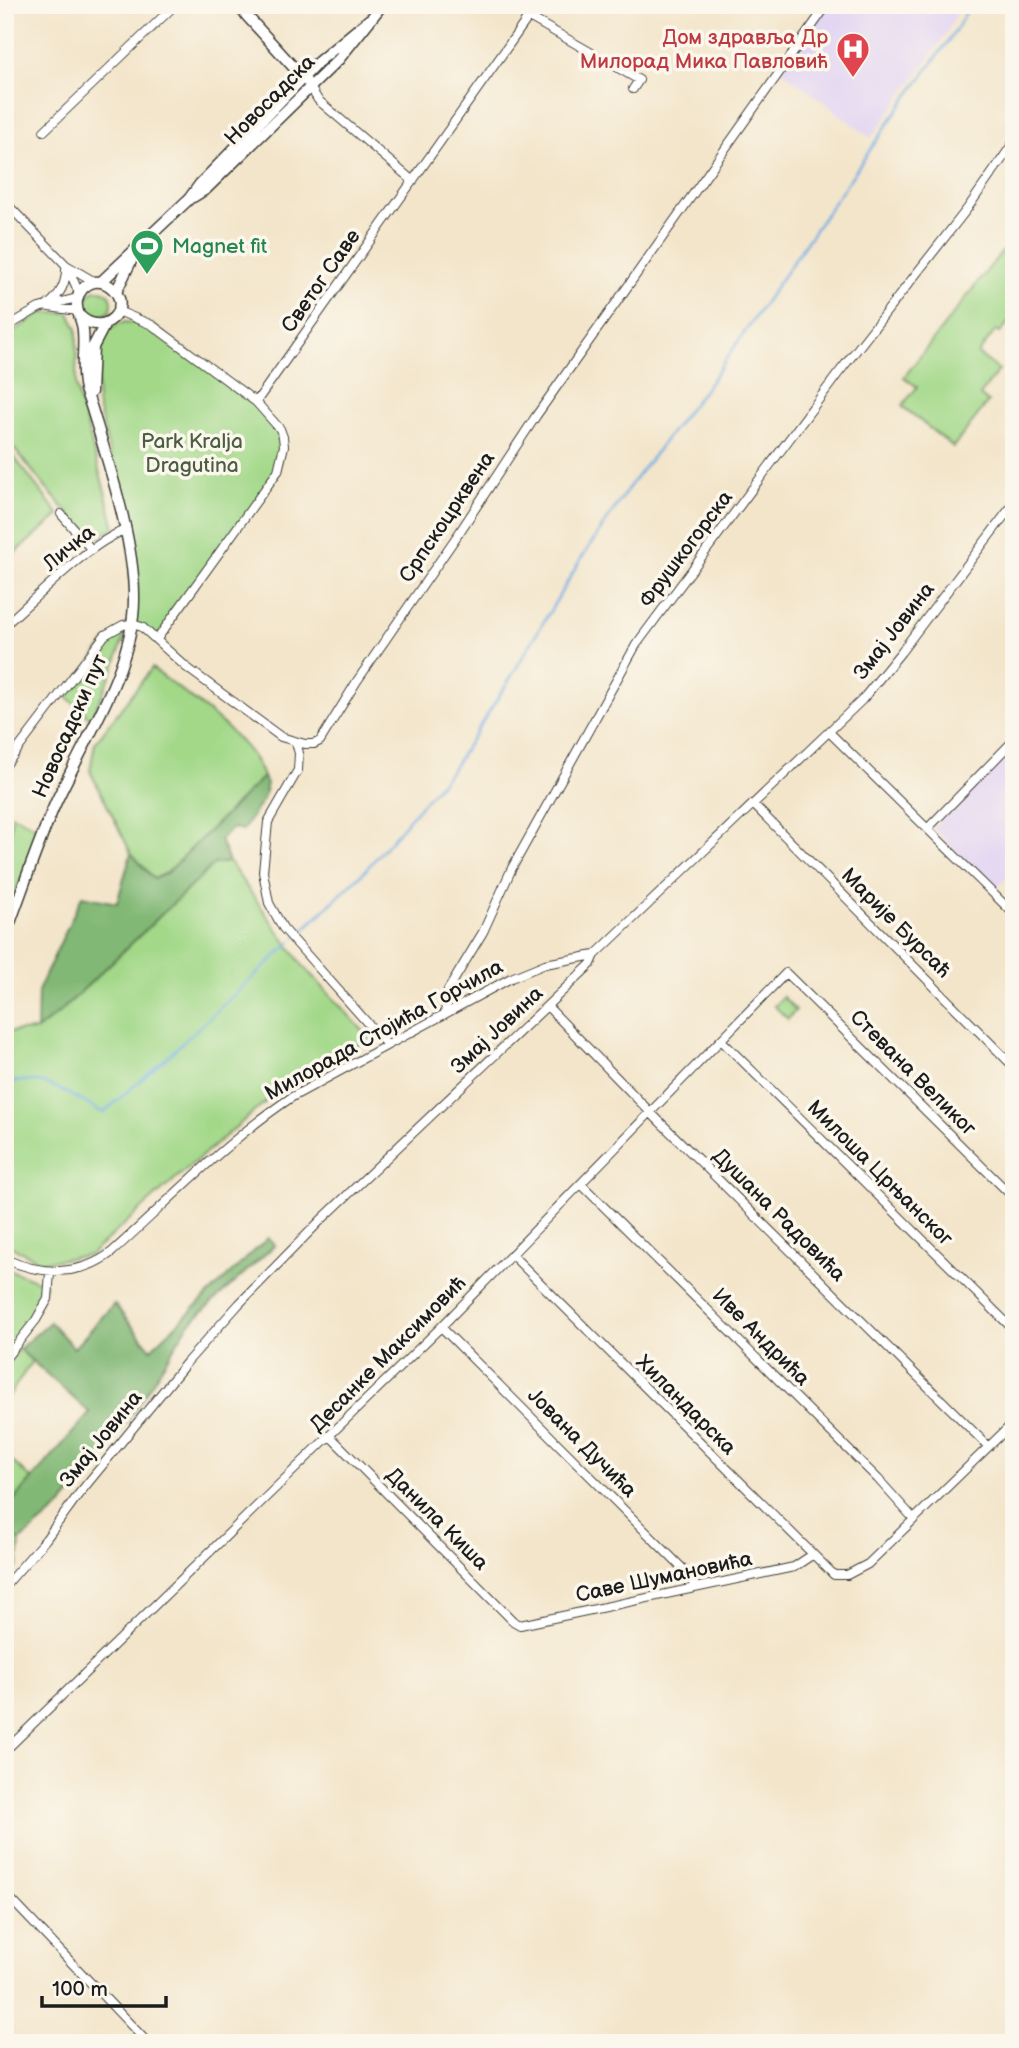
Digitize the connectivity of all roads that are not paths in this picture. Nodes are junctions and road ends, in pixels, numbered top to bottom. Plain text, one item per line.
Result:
1 (175, 5) edge
2 (237, 5) edge
3 (383, 5) edge
4 (537, 5) edge
5 (825, 8) edge
6 (529, 17) junction
7 (370, 19) junction
8 (303, 76) junction
9 (310, 87) junction
10 (633, 89) dead end
11 (44, 131) dead end
12 (1014, 142) edge
13 (414, 181) junction
14 (189, 199) junction
15 (5, 202) edge
16 (137, 250) junction
17 (66, 265) junction
18 (98, 282) junction
19 (116, 292) junction
20 (78, 295) junction
21 (46, 306) junction
22 (118, 311) junction
23 (80, 314) junction
24 (7, 323) edge
25 (105, 324) junction
26 (256, 402) junction
27 (91, 405) junction
28 (1014, 503) edge
29 (61, 514) dead end
30 (125, 530) junction
31 (91, 549) junction
32 (132, 624) junction
33 (5, 625) edge
34 (157, 639) junction
35 (829, 732) junction
36 (1014, 740) edge
37 (296, 743) junction
38 (5, 766) edge
39 (753, 804) junction
40 (928, 828) junction
41 (1014, 914) edge
42 (5, 936) edge
43 (595, 955) junction
44 (786, 973) joint
45 (548, 1007) junction
46 (445, 1013) junction
47 (721, 1040) junction
48 (387, 1045) junction
49 (1014, 1067) edge
50 (650, 1113) junction
51 (581, 1184) junction
52 (1014, 1198) edge
53 (512, 1255) junction
54 (5, 1259) edge
55 (50, 1272) junction
56 (441, 1327) junction
57 (1014, 1331) edge
58 (5, 1359) edge
59 (1014, 1422) edge
60 (330, 1436) junction
61 (988, 1446) junction
62 (914, 1518) junction
63 (812, 1555) junction
64 (5, 1586) edge
65 (696, 1587) junction
66 (520, 1625) joint
67 (5, 1751) edge
68 (5, 1893) edge
69 (148, 2043) edge

1 - 11 street
2 - 8 main road
3 - 7 main road, Новосадска
4 - 6 street, Светог Саве
5 - 37 street, Српскоцрквена
6 - 10 street
6 - 13 street, Светог Саве
7 - 8 main road, Новосадска
7 - 9 main road, Новосадска
8 - 9 main road
8 - 14 main road, Новосадска
9 - 13 street
9 - 14 main road, Новосадска
12 - 46 street, Фрушкогорска
13 - 26 street, Светог Саве
14 - 16 main road, Новосадска
15 - 17 street
16 - 18 main road, Новосадска
16 - 19 main road, Новосадска
17 - 18 street
17 - 20 street
17 - 21 street
18 - 19 main road
18 - 20 main road
19 - 22 main road
20 - 21 street
20 - 23 main road, Новосадски пут
21 - 23 street
21 - 24 street
22 - 25 main road, Новосадски пут
22 - 26 street
23 - 25 main road
23 - 27 main road, Новосадски пут
25 - 27 main road, Новосадски пут
26 - 34 street
27 - 30 main road, Новосадски пут
28 - 35 street, Змај Јовина
29 - 31 street
30 - 31 street, Личка
30 - 32 main road, Новосадски пут
31 - 33 street, Личка
32 - 34 street
32 - 38 street
32 - 42 main road, Новосадски пут
34 - 37 street
35 - 39 street, Змај Јовина
35 - 40 street
36 - 40 street
37 - 48 street
39 - 43 street, Змај Јовина
39 - 49 street, Марије Бурсаћ
40 - 41 street
43 - 45 street, Змај Јовина
43 - 46 street, Милорада Стојића Горчила
44 - 47 street, Десанке Максимовић
44 - 52 street, Стевана Великог
45 - 50 street, Душана Радовића
45 - 64 street, Змај Јовина
46 - 48 street, Милорада Стојића Горчила
47 - 50 street, Десанке Максимовић
47 - 57 street, Милоша Црњанског
48 - 55 street, Милорада Стојића Горчила
50 - 51 street, Десанке Максимовић
50 - 61 street, Душана Радовића
51 - 53 street, Десанке Максимовић
51 - 62 street, Иве Андрића
53 - 56 street, Десанке Максимовић
53 - 63 street, Хиландарска
54 - 55 street
55 - 58 street
56 - 60 street, Десанке Максимовић
56 - 65 street, Јована Дучића
59 - 61 street
60 - 66 street, Данила Киша
60 - 67 street, Десанке Максимовић
61 - 62 street
62 - 63 street, Хиландарска
63 - 65 street, Саве Шумановића
65 - 66 street, Саве Шумановића
68 - 69 street

